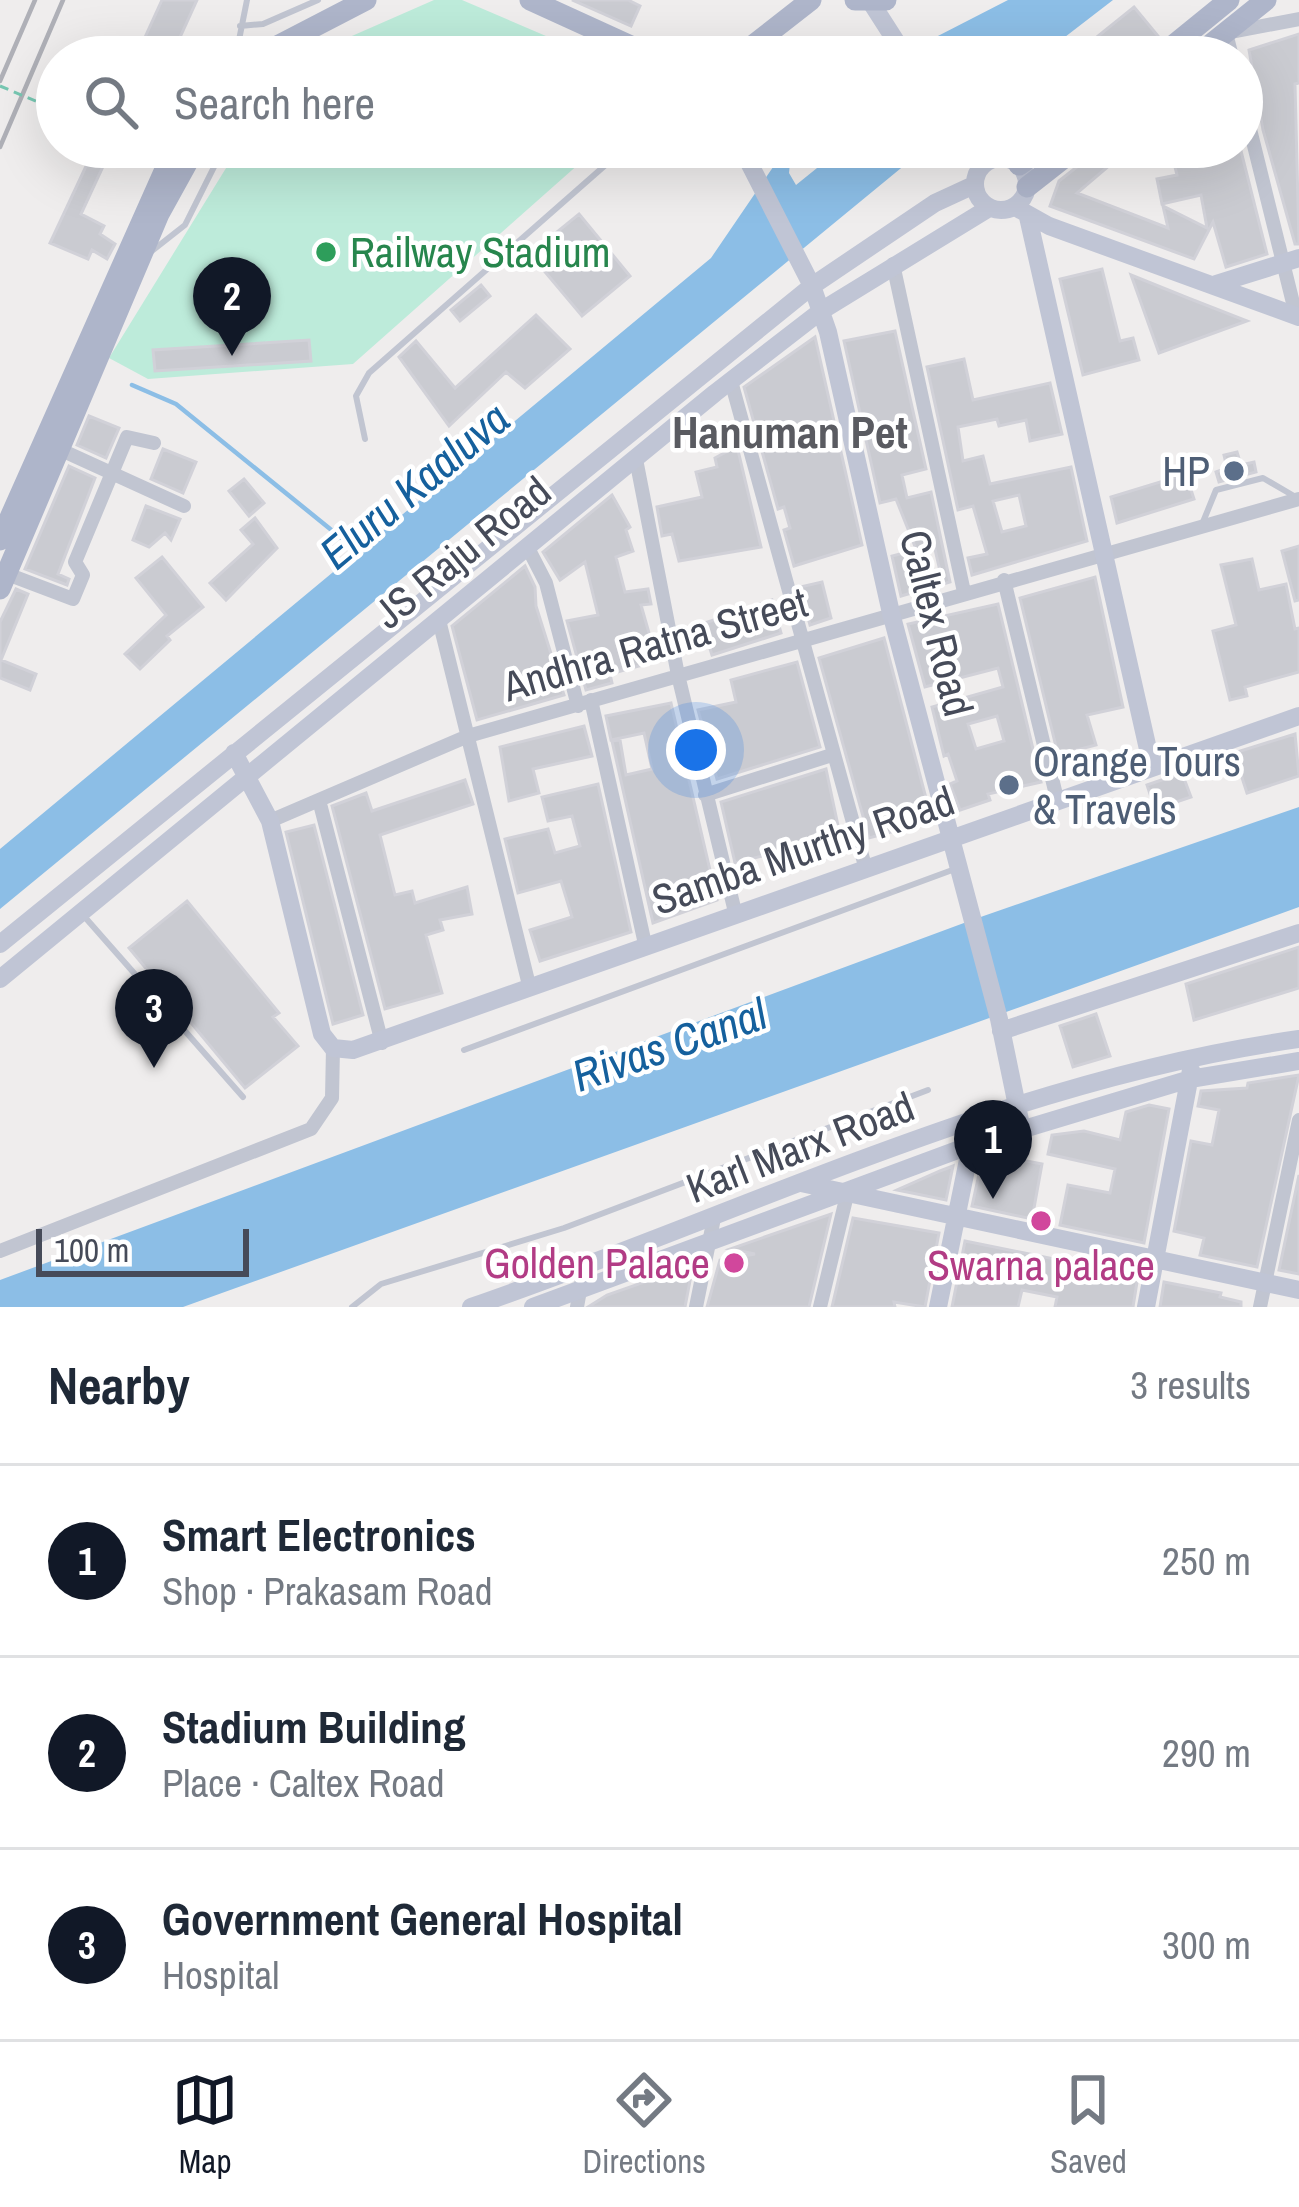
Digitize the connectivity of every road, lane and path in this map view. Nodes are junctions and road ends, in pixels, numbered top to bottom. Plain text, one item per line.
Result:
1 (247, 0) edge
2 (318, 0) edge
3 (366, 0) edge
4 (530, 0) edge
5 (811, 0) edge
6 (1228, 0) edge
7 (1266, 0) edge
8 (871, 1) edge
9 (1299, 19) edge
10 (240, 26) junction
11 (1226, 33) junction
12 (241, 36) edge
13 (305, 36) edge
14 (609, 36) edge
15 (765, 36) edge
16 (893, 36) edge
17 (1184, 36) edge
18 (1222, 36) edge
19 (1227, 36) edge
20 (0, 86) edge
21 (36, 101) edge
22 (1263, 167) edge
23 (166, 168) edge
24 (184, 168) edge
25 (214, 168) edge
26 (602, 168) edge
27 (752, 168) edge
28 (977, 168) edge
29 (1012, 168) edge
30 (1035, 168) edge
31 (1053, 168) edge
32 (974, 185) junction
33 (1022, 194) junction
34 (989, 208) junction
35 (144, 256) junction
36 (1291, 260) edge
37 (893, 264) junction
38 (1216, 284) junction
39 (812, 286) junction
40 (821, 311) junction
41 (1298, 316) edge
42 (731, 380) junction
43 (365, 440) dead end
44 (154, 442) dead end
45 (61, 450) junction
46 (636, 459) junction
47 (111, 473) junction
48 (1299, 500) edge
49 (184, 506) dead end
50 (1202, 525) junction
51 (0, 540) edge
52 (528, 548) junction
53 (1106, 551) junction
54 (1004, 580) junction
55 (3, 581) edge
56 (964, 592) junction
57 (891, 613) junction
58 (440, 620) junction
59 (799, 639) junction
60 (678, 675) junction
61 (584, 703) junction
62 (1299, 716) edge
63 (468, 736) junction
64 (234, 754) junction
65 (832, 755) junction
66 (1152, 767) junction
67 (249, 778) junction
68 (705, 795) junction
69 (1057, 799) junction
70 (319, 800) junction
71 (270, 821) junction
72 (952, 836) junction
73 (865, 866) junction
74 (958, 867) junction
75 (735, 912) junction
76 (81, 913) junction
77 (1299, 933) edge
78 (0, 944) edge
79 (645, 944) junction
80 (0, 979) edge
81 (529, 985) junction
82 (1000, 1025) junction
83 (1299, 1039) edge
84 (382, 1043) junction
85 (333, 1048) junction
86 (464, 1050) dead end
87 (1193, 1055) junction
88 (1299, 1061) edge
89 (1190, 1079) junction
90 (928, 1090) dead end
91 (243, 1097) dead end
92 (1016, 1107) junction
93 (1299, 1120) edge
94 (1022, 1130) junction
95 (971, 1145) junction
96 (801, 1183) junction
97 (848, 1195) junction
98 (714, 1218) junction
99 (956, 1219) junction
100 (709, 1244) junction
101 (0, 1251) edge
102 (1157, 1258) junction
103 (584, 1268) junction
104 (1265, 1283) junction
105 (1299, 1290) edge
106 (578, 1299) edge
107 (352, 1307) edge
108 (471, 1307) edge
109 (533, 1307) edge
110 (696, 1307) edge
111 (820, 1307) edge
112 (938, 1307) edge
113 (1146, 1307) edge
114 (1261, 1307) edge

1 - 10 lane
2 - 10 lane
3 - 13 main road
4 - 14 main road
5 - 15 main road
6 - 17 main road
7 - 11 main road
8 - 16 street
9 - 11 street
10 - 12 lane
11 - 18 main road
11 - 19 street
20 - 21 path, bridge
22 - 36 street
23 - 51 main road
24 - 35 main road
25 - 35 lane
26 - 43 lane
27 - 39 street, Caltex Road
28 - 32 street
29 - 33 street
30 - 33 main road
31 - 33 main road
32 - 34 street
32 - 39 street, JS Raju Road
33 - 34 street
33 - 38 street
33 - 53 street
34 - 37 street, JS Raju Road
35 - 45 main road
36 - 38 street
36 - 41 street
37 - 40 street, JS Raju Road
37 - 56 street
38 - 41 street
39 - 40 street, Caltex Road
39 - 64 street, JS Raju Road
40 - 42 street, JS Raju Road
40 - 57 street, Caltex Road
42 - 46 street, JS Raju Road
42 - 59 street
44 - 47 street
45 - 47 street
45 - 55 main road
46 - 52 street, JS Raju Road
46 - 60 street
47 - 49 street
47 - 55 street
48 - 50 street, Andhra Ratna Street
48 - 50 lane
50 - 53 street, Andhra Ratna Street
52 - 58 street, JS Raju Road
52 - 61 street
53 - 54 street, Andhra Ratna Street
53 - 66 street
54 - 56 street, Andhra Ratna Street
54 - 69 street
56 - 57 street, Andhra Ratna Street
57 - 59 street, Andhra Ratna Street
57 - 72 street, Caltex Road
58 - 63 street
58 - 67 street, JS Raju Road
59 - 60 street, Andhra Ratna Street
59 - 65 street
60 - 61 street, Andhra Ratna Street
60 - 68 street
61 - 63 street, Andhra Ratna Street
61 - 79 street
62 - 66 street, Samba Murthy Road
63 - 70 street, Andhra Ratna Street
63 - 81 street
64 - 67 street
64 - 78 street, JS Raju Road
65 - 68 street
65 - 73 street
66 - 69 street, Samba Murthy Road
67 - 71 street
67 - 76 street, JS Raju Road
68 - 75 street
69 - 72 street, Samba Murthy Road
70 - 71 street, Andhra Ratna Street
70 - 84 street
71 - 85 street
72 - 73 street, Samba Murthy Road
72 - 74 street, Caltex Road
73 - 75 street, Samba Murthy Road
74 - 82 street, Caltex Road
74 - 86 lane
75 - 79 street, Samba Murthy Road
76 - 80 street, JS Raju Road
76 - 91 lane
77 - 82 street
79 - 81 street, Samba Murthy Road
81 - 84 street, Samba Murthy Road
82 - 92 street, Caltex Road
83 - 87 street, Karl Marx Road
84 - 85 street, Samba Murthy Road
85 - 101 street
87 - 89 street
87 - 92 street, Karl Marx Road
88 - 89 street, Karl Marx Road
89 - 94 street, Karl Marx Road
89 - 102 street
90 - 107 lane
92 - 94 street, Caltex Road
92 - 96 street, Karl Marx Road
93 - 104 street
94 - 95 street, Karl Marx Road
95 - 97 street, Karl Marx Road
95 - 99 street
96 - 97 street
96 - 98 street, Karl Marx Road
97 - 99 street
97 - 100 street, Karl Marx Road
97 - 111 street
98 - 100 street
98 - 103 street, Karl Marx Road
99 - 102 street
99 - 112 street
100 - 106 street, Karl Marx Road
100 - 110 street
102 - 104 street
102 - 113 street
103 - 106 street
103 - 108 street, Karl Marx Road
104 - 105 street
104 - 114 street
106 - 109 street, Karl Marx Road

